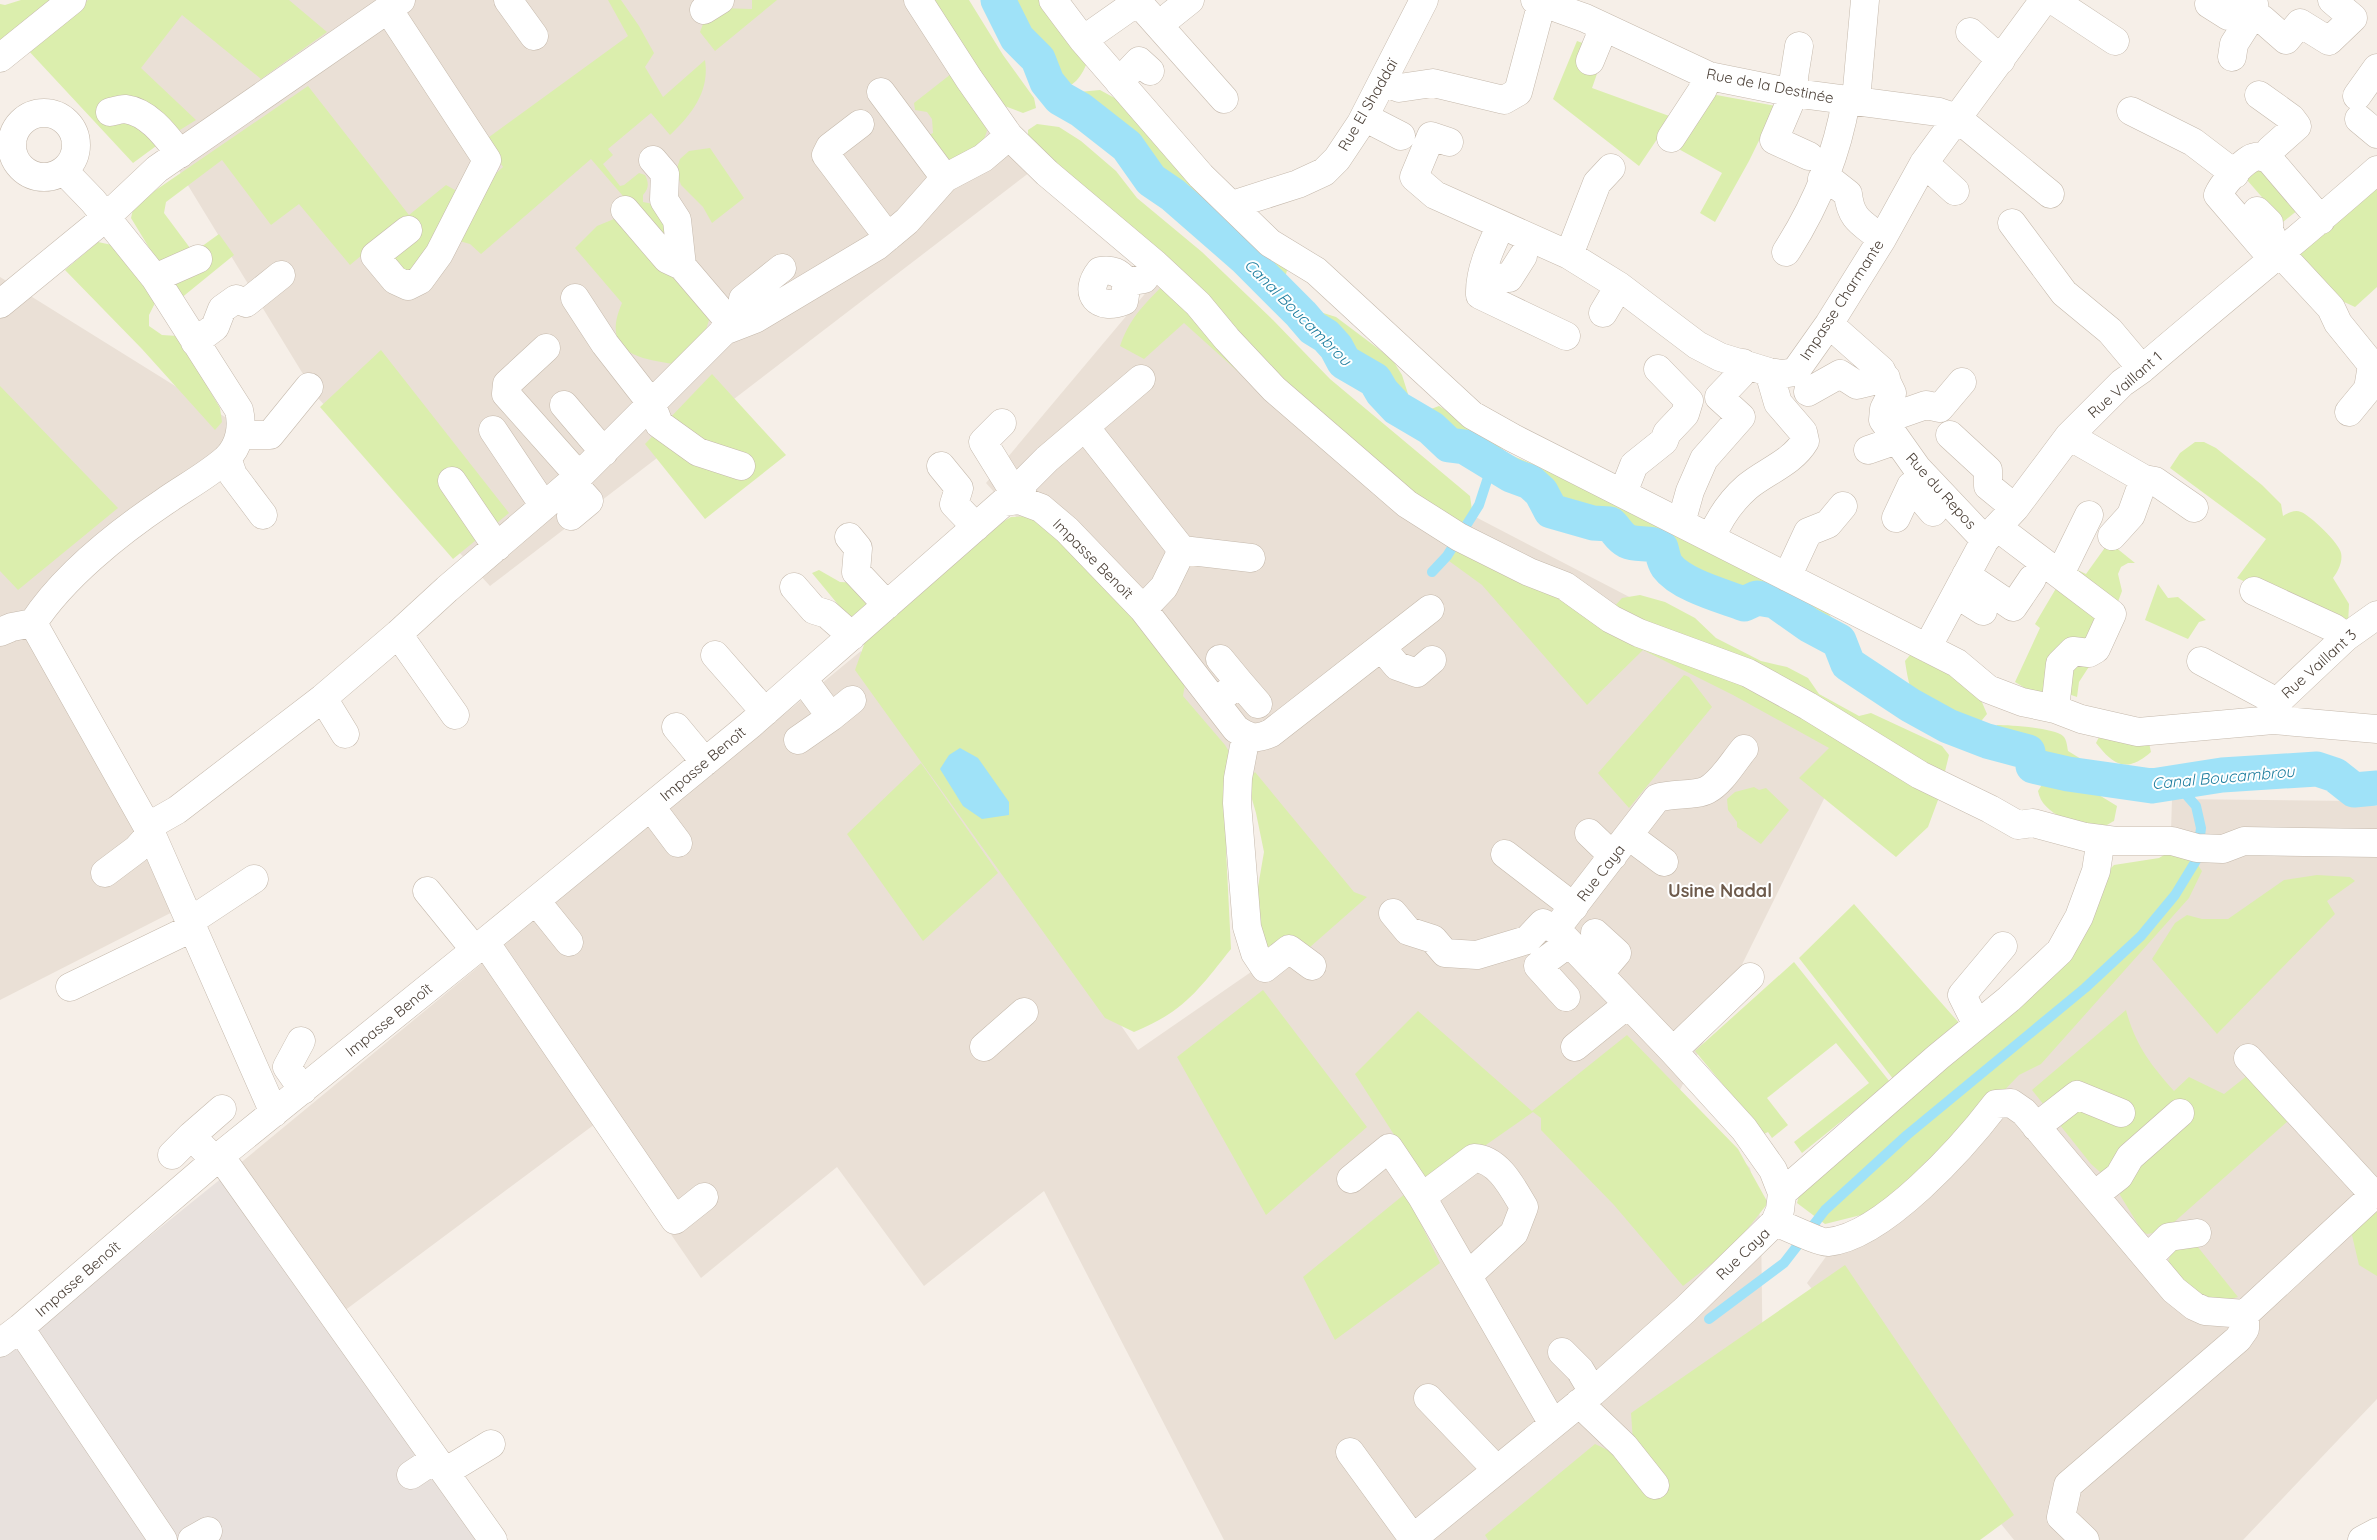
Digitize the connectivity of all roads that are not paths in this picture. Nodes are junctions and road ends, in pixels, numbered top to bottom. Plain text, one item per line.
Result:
1 (72, 0) edge
2 (508, 0) edge
3 (918, 0) edge
4 (1053, 0) edge
5 (1424, 0) edge
6 (1865, 0) edge
7 (2044, 0) edge
8 (2053, 0) edge
9 (2240, 0) edge
10 (2332, 0) edge
11 (1538, 1) edge
12 (394, 4) edge
13 (2209, 4) dead end
14 (1159, 8) edge
15 (2255, 10) edge
16 (1594, 15) edge
17 (1970, 32) dead end
18 (534, 36) dead end
19 (1083, 40) junction
20 (2114, 41) dead end
21 (1799, 46) dead end
22 (2232, 57) dead end
23 (0, 58) edge
24 (2001, 60) junction
25 (1590, 61) dead end
26 (2377, 68) edge
27 (1150, 71) dead end
28 (1709, 76) junction
29 (1120, 82) junction
30 (1383, 82) junction
31 (881, 92) dead end
32 (1794, 93) junction
33 (2259, 95) dead end
34 (1224, 99) dead end
35 (1851, 101) junction
36 (2131, 111) dead end
37 (110, 112) dead end
38 (2364, 116) edge
39 (1364, 117) junction
40 (1957, 118) junction
41 (860, 124) dead end
42 (1009, 136) junction
43 (1401, 136) dead end
44 (1671, 138) dead end
45 (1449, 142) dead end
46 (180, 154) junction
47 (1809, 156) dead end
48 (2270, 159) junction
49 (654, 160) dead end
50 (1924, 163) junction
51 (1610, 168) dead end
52 (2377, 170) edge
53 (64, 171) dead end
54 (2235, 174) junction
55 (945, 178) junction
56 (1822, 179) junction
57 (1955, 191) dead end
58 (2050, 194) dead end
59 (1232, 205) junction
60 (624, 210) dead end
61 (2257, 211) dead end
62 (105, 218) junction
63 (2321, 220) junction
64 (2012, 223) dead end
65 (1501, 225) junction
66 (408, 230) dead end
67 (888, 237) junction
68 (1882, 239) junction
69 (1786, 252) dead end
70 (1569, 255) junction
71 (2276, 255) junction
72 (1523, 256) dead end
73 (198, 259) dead end
74 (1154, 264) junction
75 (682, 266) junction
76 (782, 268) dead end
77 (281, 275) dead end
78 (1482, 276) junction
79 (155, 278) junction
80 (1127, 282) dead end
81 (1619, 286) junction
82 (575, 298) dead end
83 (0, 304) edge
84 (2331, 308) junction
85 (1603, 313) dead end
86 (745, 323) junction
87 (1829, 324) junction
88 (1566, 336) dead end
89 (195, 342) junction
90 (2377, 347) edge
91 (546, 348) dead end
92 (1743, 363) junction
93 (1658, 369) dead end
94 (2142, 369) junction
95 (1769, 372) junction
96 (1886, 378) junction
97 (1141, 379) dead end
98 (1962, 382) dead end
99 (309, 387) dead end
100 (1808, 392) dead end
101 (651, 404) junction
102 (564, 405) dead end
103 (2348, 412) dead end
104 (1002, 423) dead end
105 (1085, 427) junction
106 (493, 430) dead end
107 (1890, 430) junction
108 (1950, 435) dead end
109 (2069, 436) junction
110 (233, 446) junction
111 (1868, 450) dead end
112 (604, 452) junction
113 (741, 466) dead end
114 (941, 466) dead end
115 (576, 479) junction
116 (2144, 479) junction
117 (452, 481) dead end
118 (1623, 493) junction
119 (1019, 500) junction
120 (544, 506) junction
121 (1843, 506) dead end
122 (2194, 508) dead end
123 (263, 515) dead end
124 (2089, 515) dead end
125 (572, 516) dead end
126 (1896, 518) dead end
127 (1681, 523) junction
128 (1992, 525) junction
129 (976, 527) junction
130 (2112, 536) dead end
131 (849, 537) dead end
132 (1710, 538) junction
133 (497, 547) junction
134 (1182, 550) junction
135 (1251, 558) dead end
136 (2060, 574) junction
137 (1787, 576) junction
138 (2032, 579) dead end
139 (1961, 585) junction
140 (794, 587) dead end
141 (2254, 591) dead end
142 (887, 605) junction
143 (1430, 608) dead end
144 (1143, 609) junction
145 (1983, 611) dead end
146 (2377, 615) edge
147 (33, 623) junction
148 (0, 632) edge
149 (398, 634) junction
150 (852, 636) junction
151 (2346, 638) junction
152 (1382, 648) junction
153 (1927, 648) junction
154 (715, 655) dead end
155 (1220, 659) dead end
156 (1432, 660) dead end
157 (2201, 661) dead end
158 (803, 679) junction
159 (1239, 682) junction
160 (323, 698) junction
161 (852, 700) dead end
162 (1217, 702) junction
163 (1258, 704) dead end
164 (2055, 710) junction
165 (2275, 711) junction
166 (765, 712) junction
167 (455, 715) dead end
168 (831, 717) junction
169 (676, 727) dead end
170 (2377, 729) edge
171 (345, 734) dead end
172 (1246, 736) junction
173 (798, 740) dead end
174 (1744, 749) dead end
175 (705, 762) junction
176 (651, 807) junction
177 (149, 830) junction
178 (1588, 832) dead end
179 (1627, 838) junction
180 (2101, 838) junction
181 (678, 843) dead end
182 (2376, 849) edge
183 (1505, 854) dead end
184 (1664, 862) dead end
185 (105, 872) dead end
186 (254, 879) dead end
187 (427, 891) dead end
188 (536, 901) junction
189 (1574, 907) junction
190 (1393, 913) dead end
191 (191, 925) junction
192 (1595, 933) dead end
193 (1563, 937) junction
194 (569, 942) dead end
195 (480, 946) junction
196 (2003, 946) dead end
197 (1312, 966) dead end
198 (1598, 974) junction
199 (1750, 977) dead end
200 (70, 987) dead end
201 (1566, 998) dead end
202 (1628, 1004) junction
203 (1024, 1012) dead end
204 (1977, 1025) junction
205 (301, 1041) dead end
206 (984, 1047) dead end
207 (1575, 1047) dead end
208 (1673, 1051) junction
209 (2248, 1058) dead end
210 (303, 1090) junction
211 (222, 1109) dead end
212 (2121, 1113) dead end
213 (2180, 1113) dead end
214 (274, 1114) junction
215 (2036, 1127) junction
216 (192, 1136) junction
217 (172, 1155) dead end
218 (217, 1158) junction
219 (1351, 1179) dead end
220 (1782, 1193) junction
221 (2375, 1193) edge
222 (2096, 1194) junction
223 (704, 1197) dead end
224 (1422, 1197) junction
225 (1775, 1222) junction
226 (2196, 1233) dead end
227 (2148, 1258) junction
228 (1466, 1273) junction
229 (2245, 1314) junction
230 (10, 1336) edge
231 (1562, 1352) dead end
232 (1586, 1397) junction
233 (1428, 1398) dead end
234 (1553, 1424) junction
235 (491, 1444) dead end
236 (1350, 1452) dead end
237 (440, 1466) junction
238 (1497, 1470) junction
239 (411, 1475) dead end
240 (1655, 1485) dead end
241 (2377, 1532) edge
242 (163, 1540) edge
243 (493, 1540) edge
244 (1413, 1540) edge
245 (2084, 1540) edge
246 (2362, 1540) edge

1 - 23 street
2 - 18 street
3 - 42 street
4 - 19 street
5 - 30 street, Rue El Shaddaï
6 - 35 street
7 - 24 street, Impasse Charmante
8 - 20 street
9 - 13 street
10 - 15 street
11 - 16 street, Rue de la Destinée
11 - 30 street
12 - 46 street
12 - 66 street
14 - 19 street
14 - 34 street
15 - 22 street
16 - 25 street
16 - 28 street, Rue de la Destinée
17 - 24 street
19 - 29 street
21 - 32 street
24 - 40 street, Impasse Charmante
26 - 38 street
27 - 29 street
28 - 32 street, Rue de la Destinée
28 - 44 street
29 - 59 street
30 - 39 street, Rue El Shaddaï
31 - 55 street
32 - 35 street, Rue de la Destinée
32 - 47 street
33 - 48 street
35 - 40 street, Rue de la Destinée
35 - 56 street
36 - 54 street
37 - 46 street
39 - 43 street
39 - 59 street, Rue El Shaddaï
40 - 50 street, Impasse Charmante
40 - 58 street
41 - 67 street
42 - 55 street
42 - 74 street
45 - 65 street, Impasse Charmante
46 - 62 street
48 - 54 street
48 - 63 street
49 - 75 street
50 - 57 street
50 - 68 street, Impasse Charmante
51 - 70 street
52 - 63 street, Rue Vaillant 1
53 - 62 street
54 - 71 street
55 - 67 street
56 - 68 street
56 - 69 street
59 - 118 street
60 - 75 street
61 - 71 street
62 - 79 street
62 - 83 street
63 - 71 street, Rue Vaillant 1
64 - 94 street
65 - 70 street, Impasse Charmante
65 - 78 street
67 - 86 street
68 - 87 street, Impasse Charmante
70 - 81 street, Impasse Charmante
71 - 84 street
71 - 94 street, Rue Vaillant 1
72 - 78 street
73 - 79 street
74 - 80 street
74 - 180 street
75 - 86 street
76 - 86 street
77 - 89 street
78 - 88 street
79 - 89 street
81 - 85 street
81 - 92 street, Impasse Charmante
82 - 101 street
84 - 90 street
84 - 103 street
86 - 101 street
87 - 95 street, Impasse Charmante
87 - 96 street
89 - 110 street
91 - 115 street
92 - 95 street, Impasse Charmante
92 - 127 street
93 - 118 street
94 - 109 street, Rue Vaillant 1
95 - 132 street
96 - 100 street
96 - 107 street
97 - 105 street
98 - 107 street
99 - 110 street
101 - 112 street
101 - 113 street
102 - 112 street
104 - 119 street
105 - 119 street
105 - 134 street
106 - 120 street
107 - 111 street
107 - 128 street, Rue du Repos
108 - 128 street
109 - 116 street
109 - 128 street, Rue Vaillant 1
110 - 123 street
110 - 147 street
112 - 115 street
114 - 129 street
115 - 120 street
115 - 125 street
116 - 122 street
116 - 130 street
117 - 133 street
118 - 127 street
119 - 129 street, Impasse Benoît
119 - 144 street, Impasse Benoît
120 - 133 street
121 - 137 street
124 - 136 street
126 - 128 street
127 - 132 street
128 - 136 street
128 - 139 street, Rue Vaillant 1
129 - 142 street, Impasse Benoît
131 - 142 street
132 - 137 street
133 - 149 street
134 - 135 street
134 - 144 street
136 - 164 street
137 - 153 street
138 - 139 street
139 - 145 street
139 - 153 street, Rue Vaillant 1
140 - 150 street
141 - 151 street
142 - 150 street, Impasse Benoît
143 - 152 street
144 - 162 street, Impasse Benoît
146 - 151 street, Rue Vaillant 3
147 - 148 street
147 - 177 street
149 - 160 street
149 - 167 street
150 - 158 street, Impasse Benoît
151 - 165 street, Rue Vaillant 3
152 - 156 street
152 - 172 street
153 - 164 street
154 - 166 street
155 - 159 street
157 - 165 street
158 - 166 street, Impasse Benoît
158 - 168 street
159 - 162 street
159 - 163 street
160 - 171 street
160 - 177 street
161 - 168 street
162 - 172 street, Impasse Benoît
164 - 165 street
165 - 170 street
166 - 175 street, Impasse Benoît
168 - 173 street
169 - 175 street
172 - 197 street
174 - 179 street, Rue Caya
175 - 176 street, Impasse Benoît
176 - 181 street
176 - 188 street, Impasse Benoît
177 - 185 street
177 - 191 street
178 - 179 street
179 - 184 street
179 - 189 street, Rue Caya
180 - 182 street
180 - 204 street
183 - 189 street
186 - 191 street
187 - 195 street
188 - 194 street
188 - 195 street, Impasse Benoît
189 - 193 street, Rue Caya
190 - 193 street
191 - 200 street
191 - 214 street
192 - 198 street
193 - 198 street
193 - 201 street
195 - 210 street, Impasse Benoît
195 - 223 street
196 - 204 street
198 - 202 street
199 - 208 street
202 - 207 street
202 - 208 street
203 - 206 street
204 - 220 street
205 - 210 street
208 - 220 street
209 - 221 street
210 - 214 street, Impasse Benoît
211 - 216 street
212 - 215 street
213 - 222 street
214 - 218 street, Impasse Benoît
215 - 222 street
215 - 225 street
216 - 217 street
216 - 218 street
218 - 230 street, Impasse Benoît
218 - 237 street
219 - 224 street
220 - 225 street, Rue Caya
221 - 229 street
222 - 227 street
224 - 228 street
224 - 228 street
225 - 232 street, Rue Caya
226 - 227 street
227 - 229 street
228 - 234 street
229 - 245 street
230 - 242 street
231 - 232 street
232 - 234 street, Rue Caya
232 - 240 street
233 - 238 street
234 - 238 street, Rue Caya
235 - 237 street
236 - 244 street
237 - 239 street
237 - 243 street
238 - 244 street, Rue Caya
241 - 246 street

